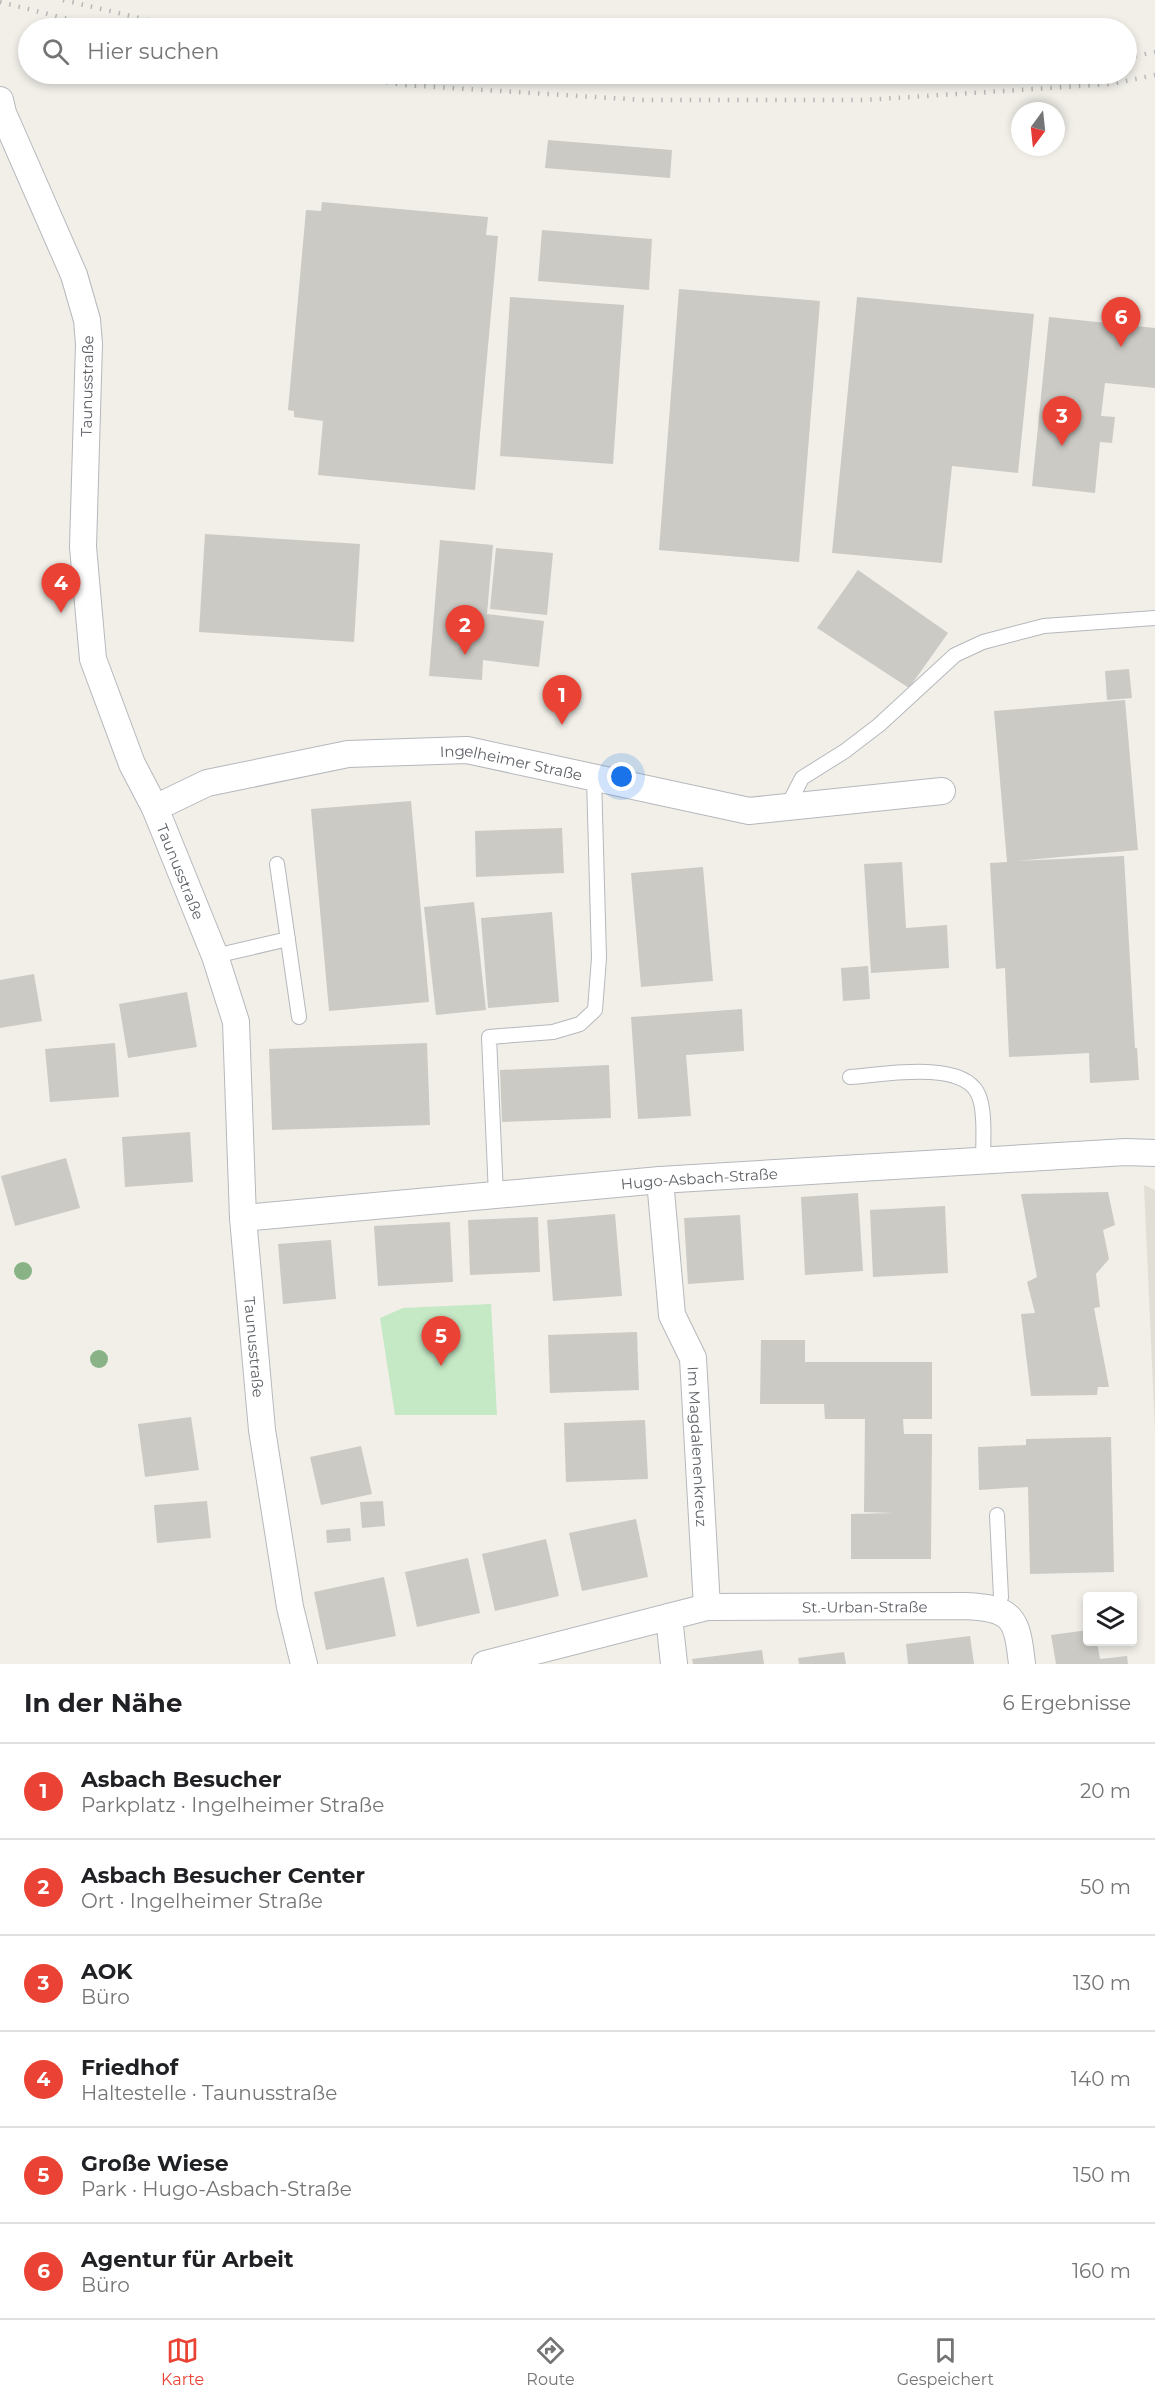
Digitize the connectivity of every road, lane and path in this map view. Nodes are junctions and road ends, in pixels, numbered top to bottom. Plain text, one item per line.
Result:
1 (0, 100) edge
2 (1155, 618) edge
3 (594, 777) junction
4 (942, 791) dead end
5 (787, 807) junction
6 (155, 808) junction
7 (278, 864) dead end
8 (288, 939) junction
9 (215, 956) junction
10 (299, 1017) dead end
11 (850, 1077) dead end
12 (1155, 1153) edge
13 (983, 1161) junction
14 (660, 1180) junction
15 (496, 1195) junction
16 (243, 1218) junction
17 (997, 1515) dead end
18 (707, 1607) junction
19 (996, 1610) junction
20 (669, 1617) junction
21 (304, 1664) edge
22 (485, 1664) edge
23 (674, 1664) edge
24 (1022, 1664) edge

1 - 6 street, Taunusstraße
2 - 5 lane
3 - 5 street, Ingelheimer Straße
3 - 6 street, Ingelheimer Straße
3 - 15 lane
4 - 5 street, Ingelheimer Straße
6 - 9 street, Taunusstraße
7 - 8 lane
8 - 9 lane
8 - 10 lane
9 - 16 street, Taunusstraße
11 - 13 lane
12 - 13 street, Hugo-Asbach-Straße
13 - 14 street, Hugo-Asbach-Straße
14 - 15 street, Hugo-Asbach-Straße
14 - 18 street, Im Magdalenenkreuz
15 - 16 street, Hugo-Asbach-Straße
16 - 21 street, Taunusstraße
17 - 19 lane
18 - 19 street, St.-Urban-Straße
18 - 20 street, St.-Urban-Straße
19 - 24 street
20 - 22 street, St.-Urban-Straße
20 - 23 street

